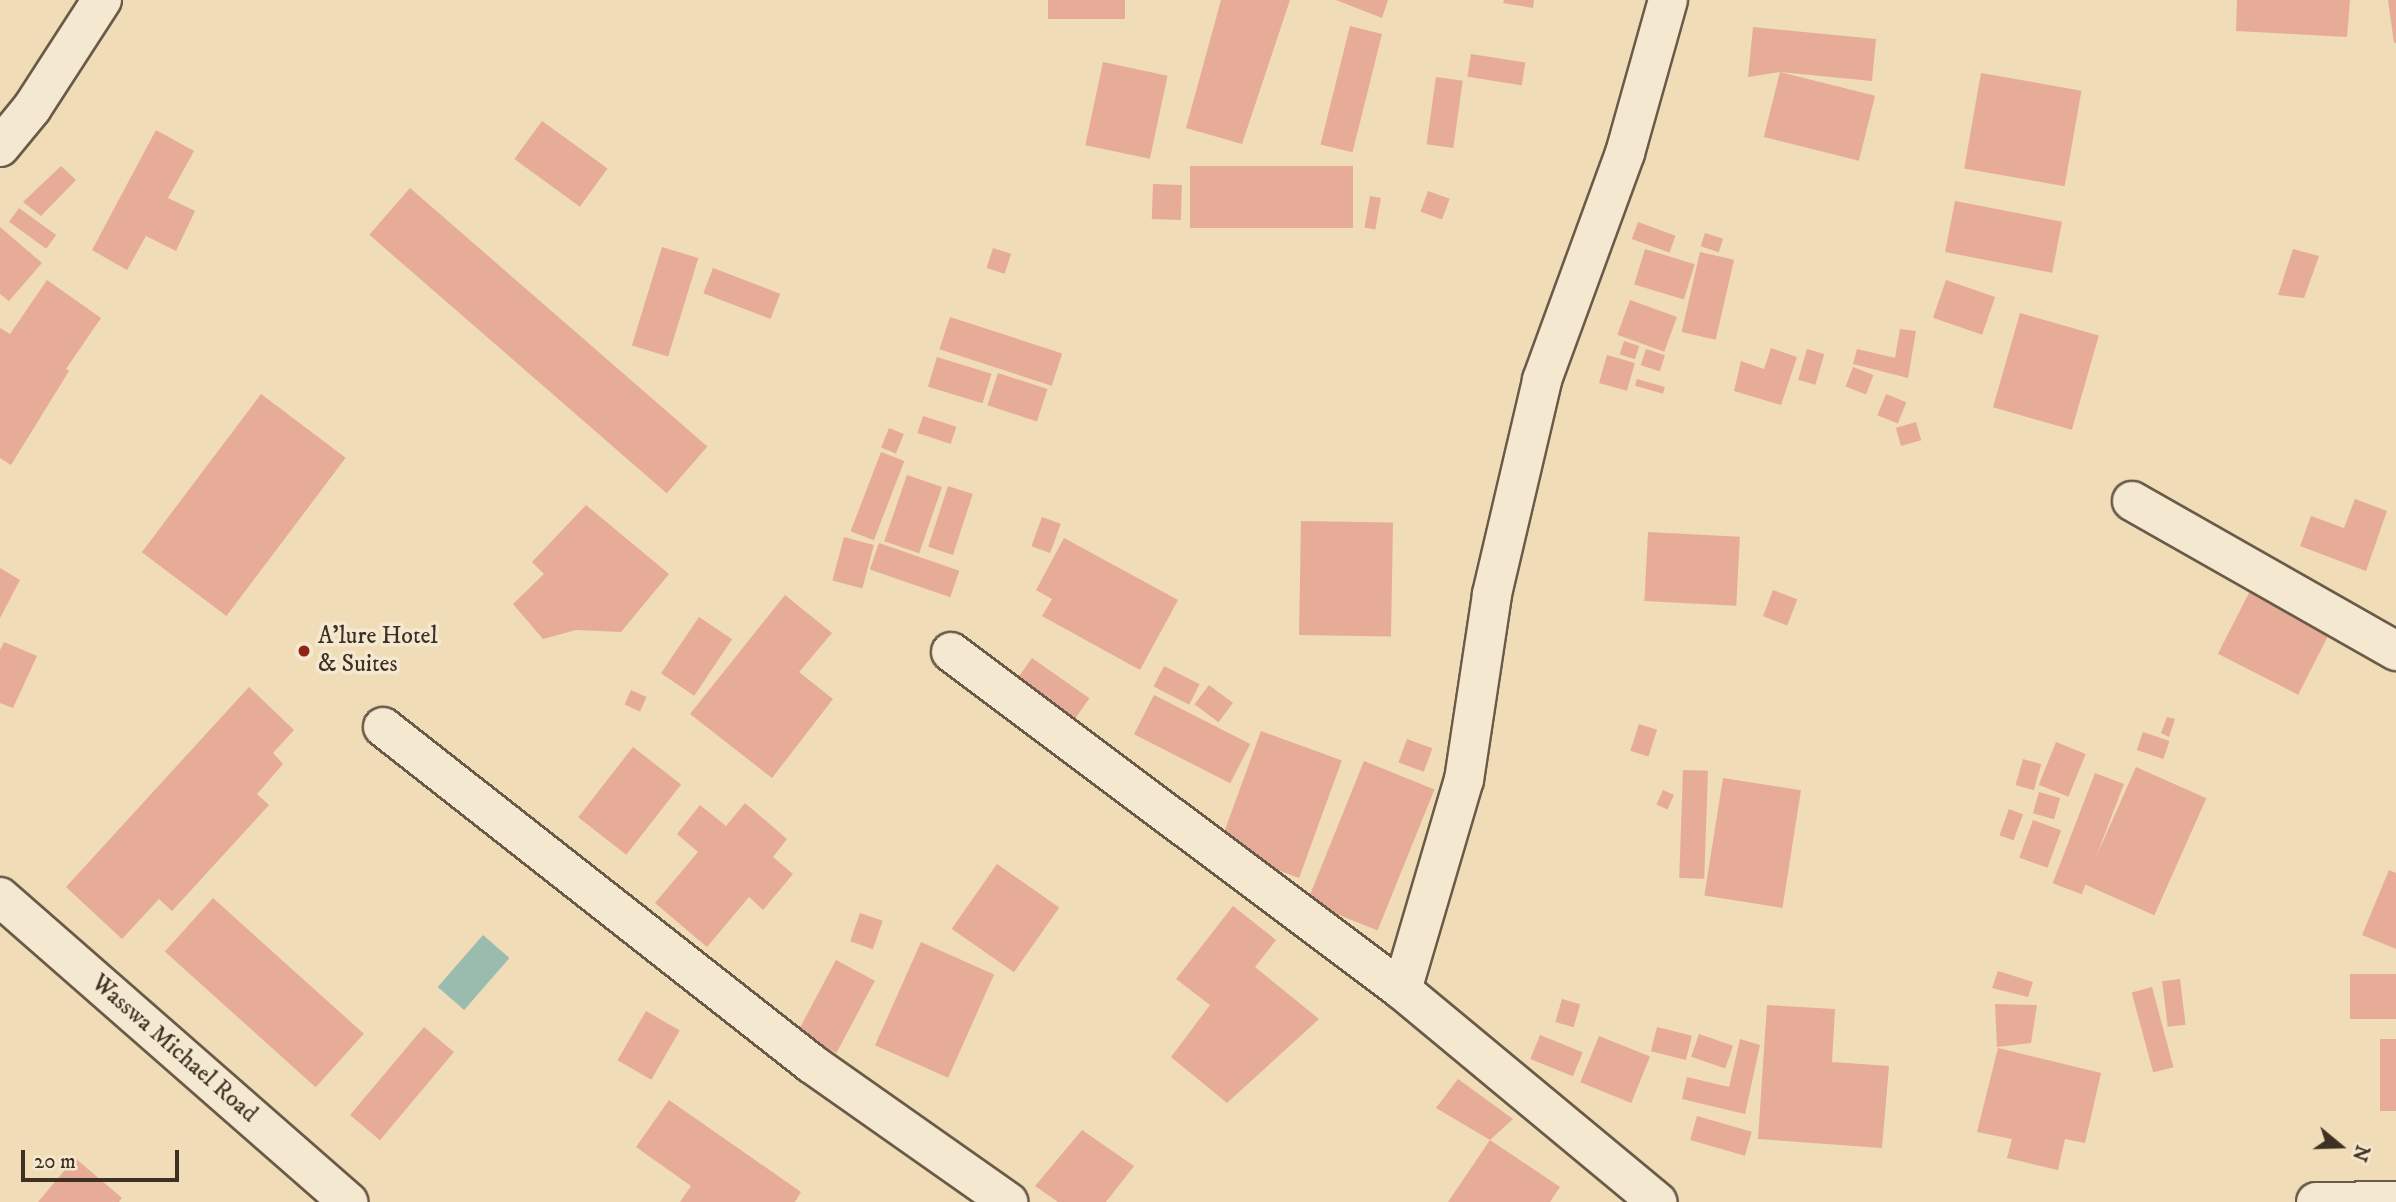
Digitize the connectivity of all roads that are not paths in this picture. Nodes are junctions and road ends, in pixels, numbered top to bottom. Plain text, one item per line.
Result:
1 (1668, 0) edge
2 (100, 1) edge
3 (0, 147) edge
4 (2132, 501) dead end
5 (2396, 651) edge
6 (951, 652) dead end
7 (383, 727) dead end
8 (0, 897) edge
9 (1402, 990) junction
10 (2396, 1201) edge
11 (348, 1202) edge
12 (1009, 1202) edge
13 (1657, 1202) edge
14 (2316, 1202) edge

1 - 9 street
2 - 3 street
4 - 5 street
6 - 9 street
7 - 12 street
8 - 11 street, Wasswa Michael Road
9 - 13 street
10 - 14 street

